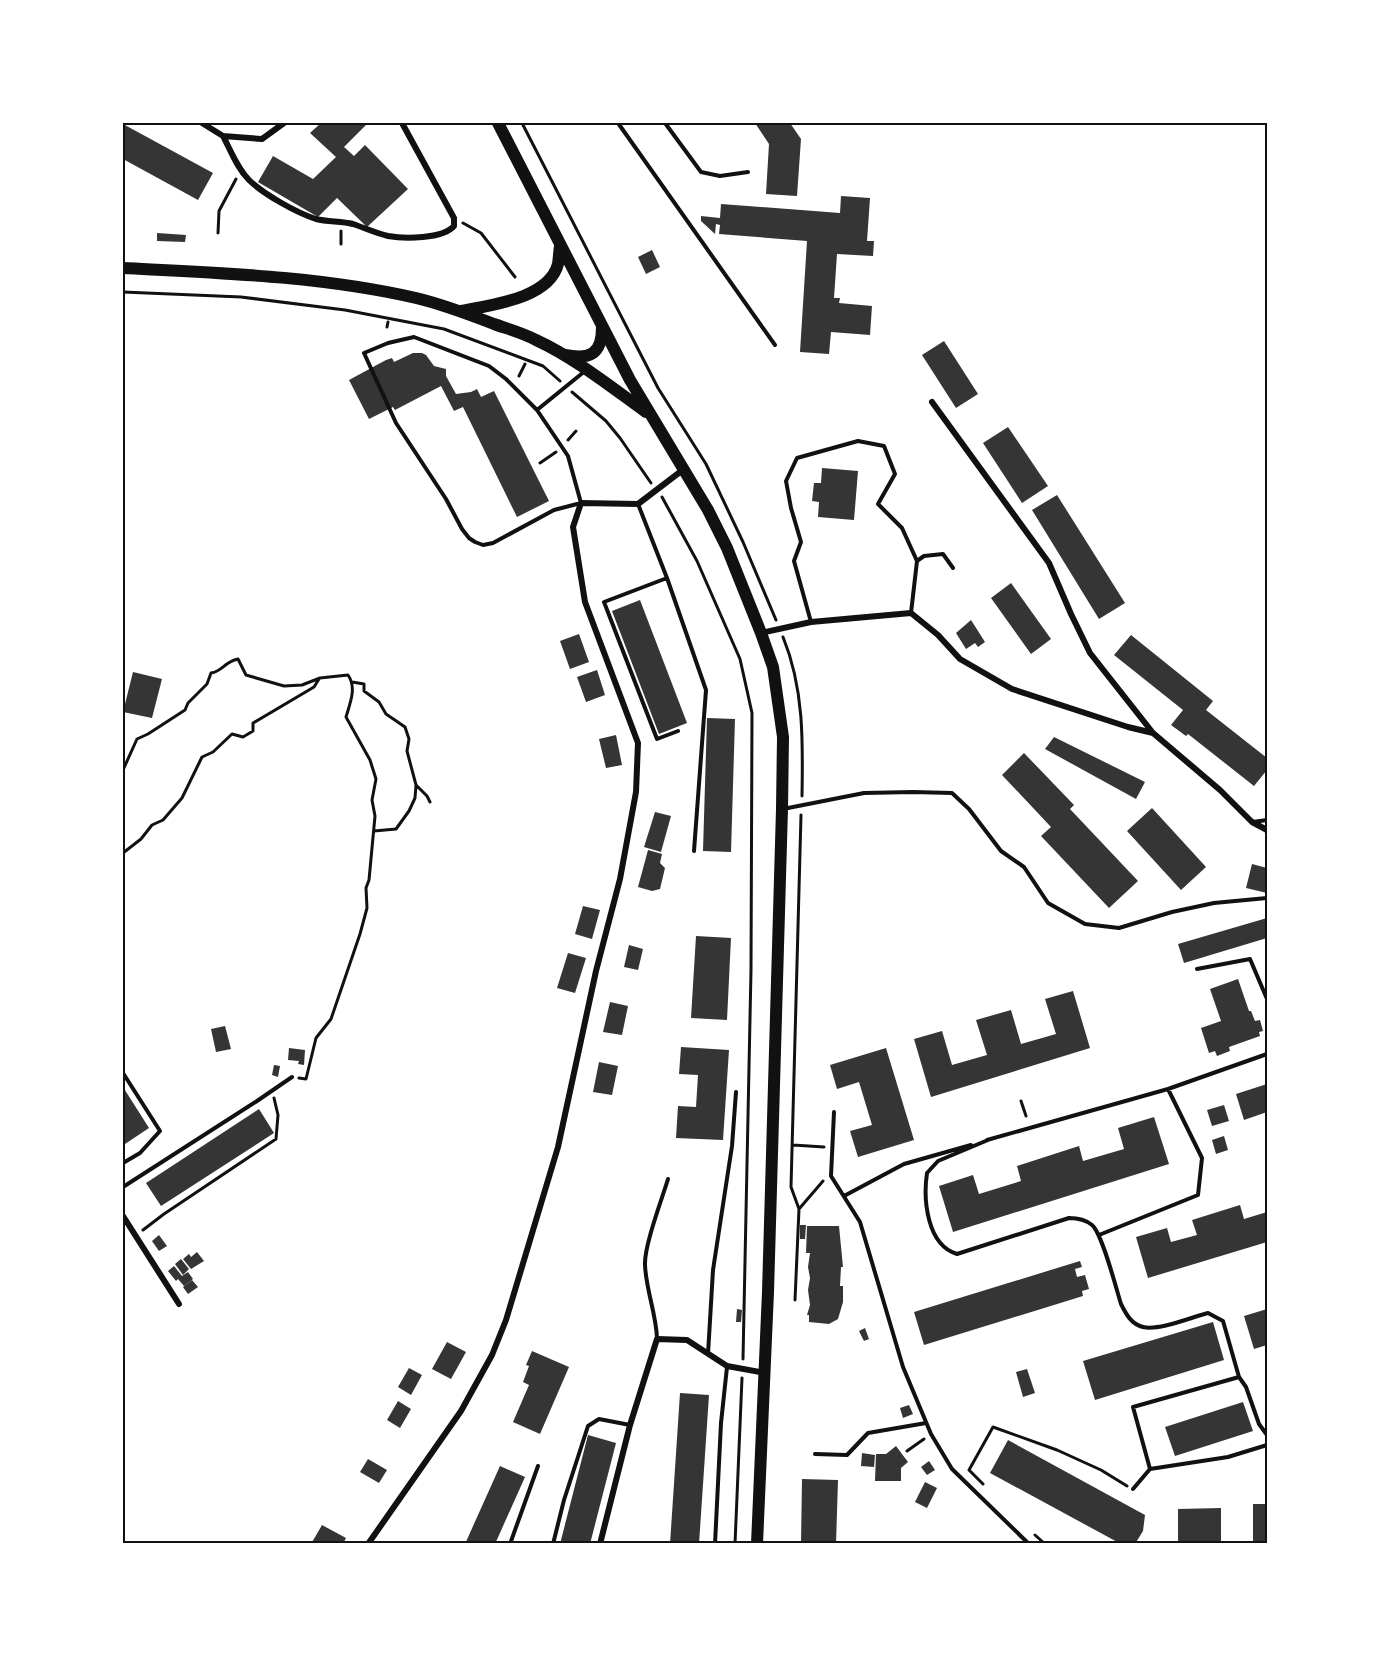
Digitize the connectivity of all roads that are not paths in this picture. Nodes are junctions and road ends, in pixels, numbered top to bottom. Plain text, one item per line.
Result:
1 (202, 123) edge
2 (285, 123) edge
3 (402, 123) edge
4 (498, 123) edge
5 (618, 123) edge
6 (665, 123) edge
7 (223, 136) junction
8 (748, 172) dead end
9 (560, 246) junction
10 (123, 268) edge
11 (460, 311) junction
12 (602, 326) junction
13 (775, 345) dead end
14 (560, 354) junction
15 (586, 370) junction
16 (932, 402) dead end
17 (537, 410) junction
18 (649, 415) junction
19 (684, 469) junction
20 (581, 503) junction
21 (638, 504) junction
22 (917, 561) junction
23 (954, 568) dead end
24 (667, 578) junction
25 (911, 613) junction
26 (811, 622) junction
27 (761, 633) junction
28 (678, 731) dead end
29 (1153, 733) junction
30 (782, 809) junction
31 (1267, 820) edge
32 (1252, 822) junction
33 (1267, 830) edge
34 (694, 851) dead end
35 (1267, 898) edge
36 (1197, 969) dead end
37 (1267, 999) edge
38 (1267, 1054) edge
39 (123, 1073) edge
40 (292, 1077) road end
41 (1168, 1089) junction
42 (736, 1092) dead end
43 (834, 1112) dead end
44 (988, 1140) junction
45 (123, 1163) edge
46 (668, 1179) dead end
47 (123, 1187) edge
48 (844, 1196) junction
49 (123, 1216) edge
50 (1099, 1236) junction
51 (179, 1304) dead end
52 (657, 1339) junction
53 (708, 1354) junction
54 (727, 1366) junction
55 (765, 1373) junction
56 (1239, 1377) junction
57 (926, 1423) junction
58 (630, 1425) junction
59 (1267, 1435) edge
60 (1267, 1445) edge
61 (815, 1454) dead end
62 (538, 1466) dead end
63 (1150, 1469) junction
64 (1133, 1489) road end
65 (368, 1544) edge
66 (510, 1544) edge
67 (553, 1544) edge
68 (600, 1544) edge
69 (715, 1544) edge
70 (757, 1544) edge
71 (1029, 1544) edge

1 - 7 street
2 - 7 street
3 - 7 street
4 - 9 main road
5 - 13 lane
6 - 8 lane
9 - 11 main road
9 - 12 main road
10 - 11 main road
11 - 14 main road
12 - 14 main road
12 - 18 main road
14 - 15 main road
15 - 17 lane
15 - 18 main road
16 - 29 street
17 - 20 lane
17 - 20 lane
18 - 19 main road
19 - 21 street
19 - 27 main road
20 - 21 street
20 - 65 street
21 - 24 lane
22 - 23 lane
22 - 25 lane
22 - 26 lane
24 - 28 lane
24 - 34 lane
25 - 26 street
25 - 29 street
26 - 27 street
27 - 30 main road
29 - 32 street
30 - 35 lane
30 - 55 main road
31 - 32 lane
32 - 33 street
36 - 37 lane
38 - 41 lane
39 - 45 lane
40 - 47 lane
41 - 44 lane
41 - 50 lane
42 - 53 lane
43 - 48 lane
44 - 48 lane
44 - 50 lane
46 - 52 lane
48 - 57 lane
49 - 51 street
50 - 56 lane
52 - 53 street
52 - 58 street
53 - 54 street
54 - 55 street
54 - 69 lane
55 - 70 main road
56 - 59 lane
56 - 63 lane
57 - 61 lane
57 - 71 lane
58 - 67 lane
58 - 68 street
60 - 63 lane
62 - 66 lane
63 - 64 lane

